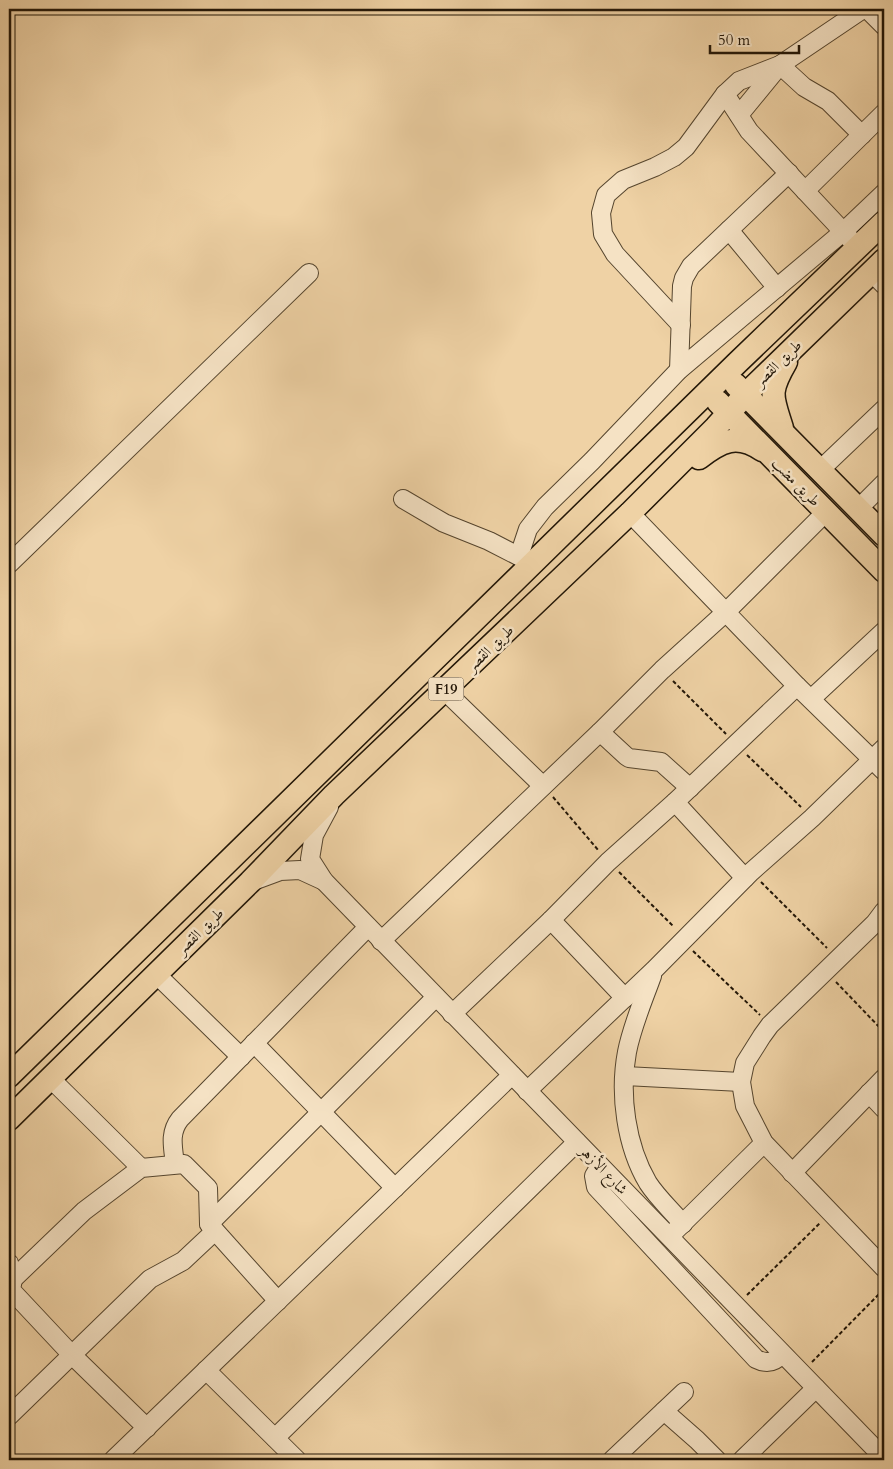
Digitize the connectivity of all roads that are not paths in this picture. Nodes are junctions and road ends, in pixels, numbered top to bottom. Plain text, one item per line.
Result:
1 (865, 9) edge
2 (884, 26) edge
3 (780, 65) junction
4 (725, 94) junction
5 (884, 113) edge
6 (739, 115) junction
7 (862, 135) junction
8 (788, 173) junction
9 (805, 191) junction
10 (884, 193) edge
11 (884, 222) edge
12 (729, 230) junction
13 (850, 240) junction
14 (310, 273) dead end
15 (880, 273) edge
16 (777, 288) junction
17 (681, 325) junction
18 (795, 347) junction
19 (680, 370) junction
20 (726, 375) junction
21 (708, 393) junction
22 (746, 394) junction
23 (884, 409) edge
24 (729, 413) junction
25 (784, 434) junction
26 (769, 454) junction
27 (820, 470) junction
28 (884, 483) edge
29 (649, 493) junction
30 (403, 499) dead end
31 (858, 509) junction
32 (826, 512) junction
33 (630, 513) junction
34 (884, 535) edge
35 (526, 560) junction
36 (9, 564) edge
37 (884, 571) edge
38 (726, 612) junction
39 (884, 631) edge
40 (797, 686) junction
41 (445, 691) junction
42 (811, 699) junction
43 (600, 732) junction
44 (880, 759) edge
45 (543, 786) junction
46 (690, 788) junction
47 (334, 795) junction
48 (675, 802) junction
49 (748, 875) junction
50 (324, 881) junction
51 (250, 882) junction
52 (884, 911) edge
53 (551, 920) junction
54 (368, 927) junction
55 (382, 941) junction
56 (654, 970) junction
57 (156, 974) junction
58 (436, 997) junction
59 (625, 998) junction
60 (452, 1014) junction
61 (254, 1043) junction
62 (240, 1057) junction
63 (512, 1075) junction
64 (9, 1076) edge
65 (625, 1076) junction
66 (50, 1078) junction
67 (884, 1078) edge
68 (741, 1082) junction
69 (527, 1091) junction
70 (869, 1094) junction
71 (884, 1109) edge
72 (321, 1112) junction
73 (9, 1119) edge
74 (577, 1142) junction
75 (764, 1143) junction
76 (175, 1164) junction
77 (600, 1166) junction
78 (141, 1168) junction
79 (792, 1173) junction
80 (208, 1188) junction
81 (395, 1188) junction
82 (238, 1195) junction
83 (682, 1224) junction
84 (212, 1228) junction
85 (670, 1236) junction
86 (691, 1259) junction
87 (884, 1268) edge
88 (677, 1274) junction
89 (10, 1275) edge
90 (278, 1301) junction
91 (71, 1354) junction
92 (782, 1354) junction
93 (206, 1370) junction
94 (816, 1388) junction
95 (684, 1392) dead end
96 (664, 1411) junction
97 (9, 1416) edge
98 (147, 1428) junction
99 (275, 1438) junction
100 (884, 1458) edge
101 (113, 1460) edge
102 (297, 1460) edge
103 (612, 1460) edge
104 (717, 1460) edge
105 (742, 1460) edge

1 - 2 street
1 - 3 street
3 - 4 street
3 - 6 street
3 - 7 street
4 - 6 street
4 - 17 street
5 - 7 street
6 - 8 street
7 - 9 street
8 - 9 street
8 - 12 street
9 - 13 street
10 - 13 street
11 - 13 main road, طريق القصر / F19
12 - 16 street
12 - 17 street
13 - 16 street
13 - 20 main road, طريق القصر / F19
14 - 36 street
15 - 18 main road, طريق القصر / F19
16 - 19 street
17 - 19 street
18 - 22 main road, طريق القصر / F19
18 - 25 main road
19 - 35 street
20 - 21 main road, طريق القصر / F19
20 - 22 main road, طريق مضب
21 - 24 main road, طريق مضب
21 - 35 main road, طريق القصر / F19
22 - 24 main road, طريق القصر / F19
22 - 25 main road, طريق مضب
23 - 27 street
24 - 26 main road, طريق مضب
24 - 29 main road, طريق القصر / F19
25 - 27 main road, طريق مضب
26 - 29 main road
26 - 32 main road, طريق مضب
27 - 31 main road, طريق مضب
28 - 31 street
29 - 33 main road, طريق القصر / F19
30 - 35 street
31 - 34 main road, طريق مضب
32 - 37 main road, طريق مضب
32 - 38 street
33 - 38 street
33 - 41 main road, طريق القصر / F19
35 - 64 main road, طريق القصر / F19
38 - 40 street
38 - 43 street
39 - 42 street
40 - 42 street
40 - 46 street
41 - 45 street
41 - 47 main road, طريق القصر / F19
42 - 44 street
43 - 45 street
43 - 46 street
44 - 49 street
45 - 55 street
46 - 48 street
47 - 50 street, شارع الأزهر
47 - 51 main road, طريق القصر / F19
48 - 49 street
48 - 53 street
49 - 56 street
50 - 51 street, شارع الأزهر
50 - 54 street, شارع الأزهر
51 - 57 main road, طريق القصر / F19
52 - 68 street
53 - 59 street
53 - 60 street
54 - 55 street, شارع الأزهر
54 - 61 street
55 - 58 street, شارع الأزهر
56 - 59 street
56 - 65 street
57 - 62 street
57 - 66 main road, طريق القصر / F19
58 - 60 street, شارع الأزهر
58 - 72 street
59 - 69 street
60 - 63 street, شارع الأزهر
61 - 62 street
61 - 72 street
62 - 76 street
63 - 69 street, شارع الأزهر
63 - 81 street
65 - 68 street
65 - 83 street
66 - 73 main road, طريق القصر / F19
66 - 78 street
67 - 70 street
68 - 75 street
69 - 74 street, شارع الأزهر
70 - 71 street
70 - 79 street
72 - 81 street
72 - 82 street
74 - 77 street, شارع الأزهر
74 - 99 street
75 - 79 street
75 - 83 street
76 - 78 street
76 - 80 street
77 - 85 street, شارع الأزهر
77 - 88 street
78 - 89 street
79 - 87 street
80 - 82 street
80 - 84 street
81 - 90 street
82 - 84 street
83 - 85 street
84 - 90 street
84 - 91 street
85 - 86 street, شارع الأزهر
86 - 88 street
86 - 92 street, شارع الأزهر
88 - 92 street
89 - 91 street
90 - 93 street
91 - 97 street
91 - 98 street
92 - 94 street, شارع الأزهر
93 - 98 street
93 - 99 street
94 - 100 street, شارع الأزهر
94 - 105 street
95 - 96 street
96 - 103 street
96 - 104 street
98 - 101 street
99 - 102 street

